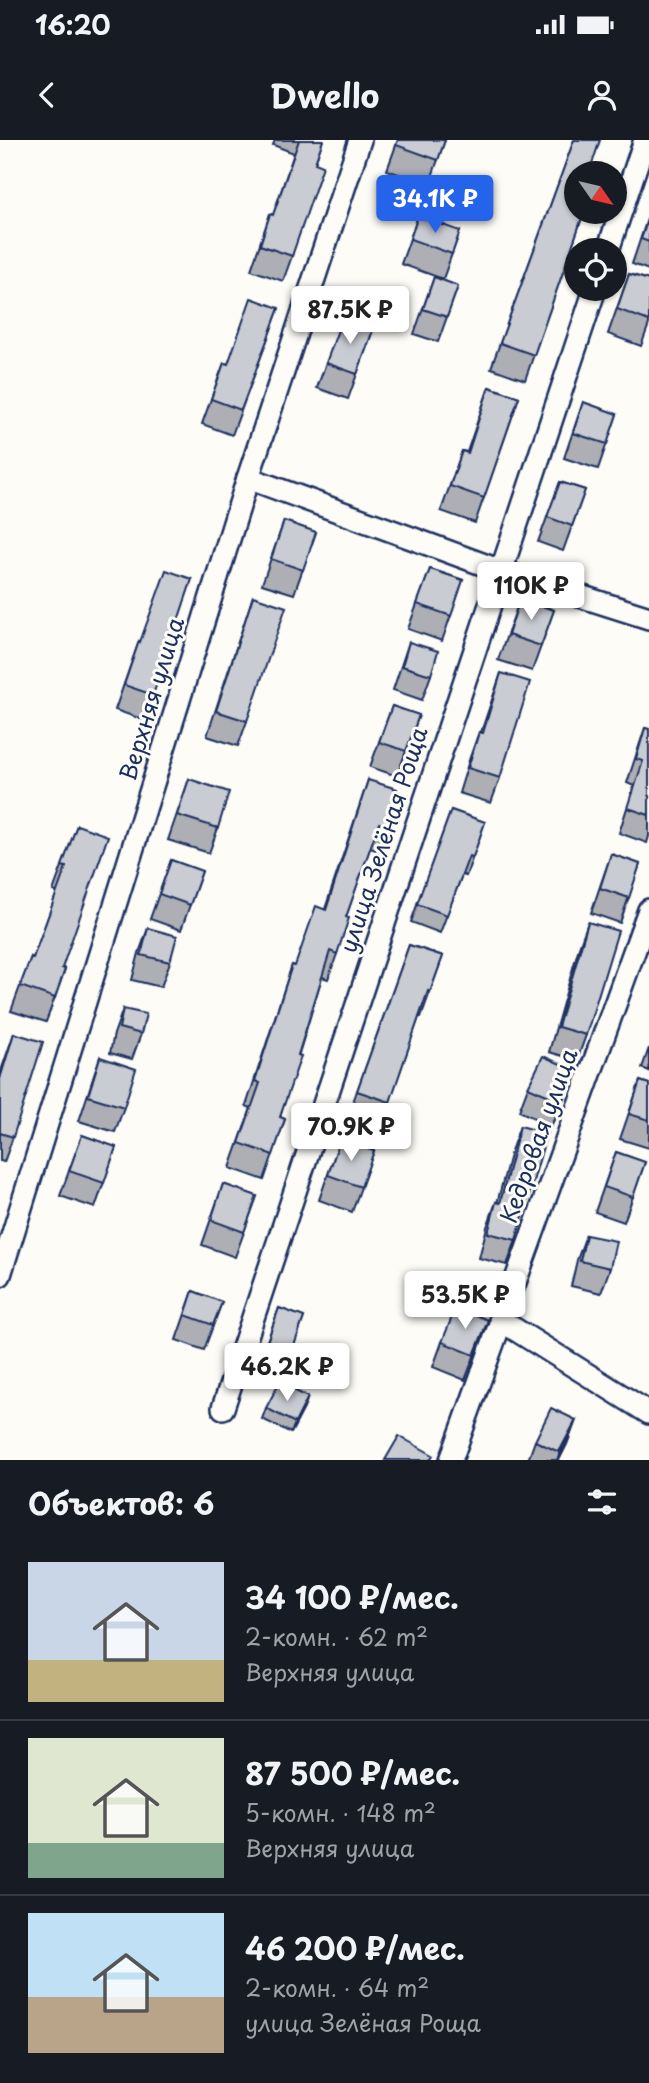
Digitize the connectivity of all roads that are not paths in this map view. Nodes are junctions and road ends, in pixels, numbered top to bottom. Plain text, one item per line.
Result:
1 (359, 140) edge
2 (645, 140) edge
3 (612, 238) edge
4 (591, 301) edge
5 (248, 478) junction
6 (500, 571) junction
7 (649, 618) edge
8 (649, 910) edge
9 (0, 1275) edge
10 (500, 1320) junction
11 (223, 1408) dead end
12 (649, 1413) edge
13 (451, 1460) edge

1 - 5 street, Верхняя улица
2 - 3 street
4 - 6 street, улица Зелёная Роща
5 - 6 street
5 - 9 street, Верхняя улица
6 - 7 street
6 - 11 street, улица Зелёная Роща
8 - 10 street, Кедровая улица
10 - 12 street
10 - 13 street, Кедровая улица

